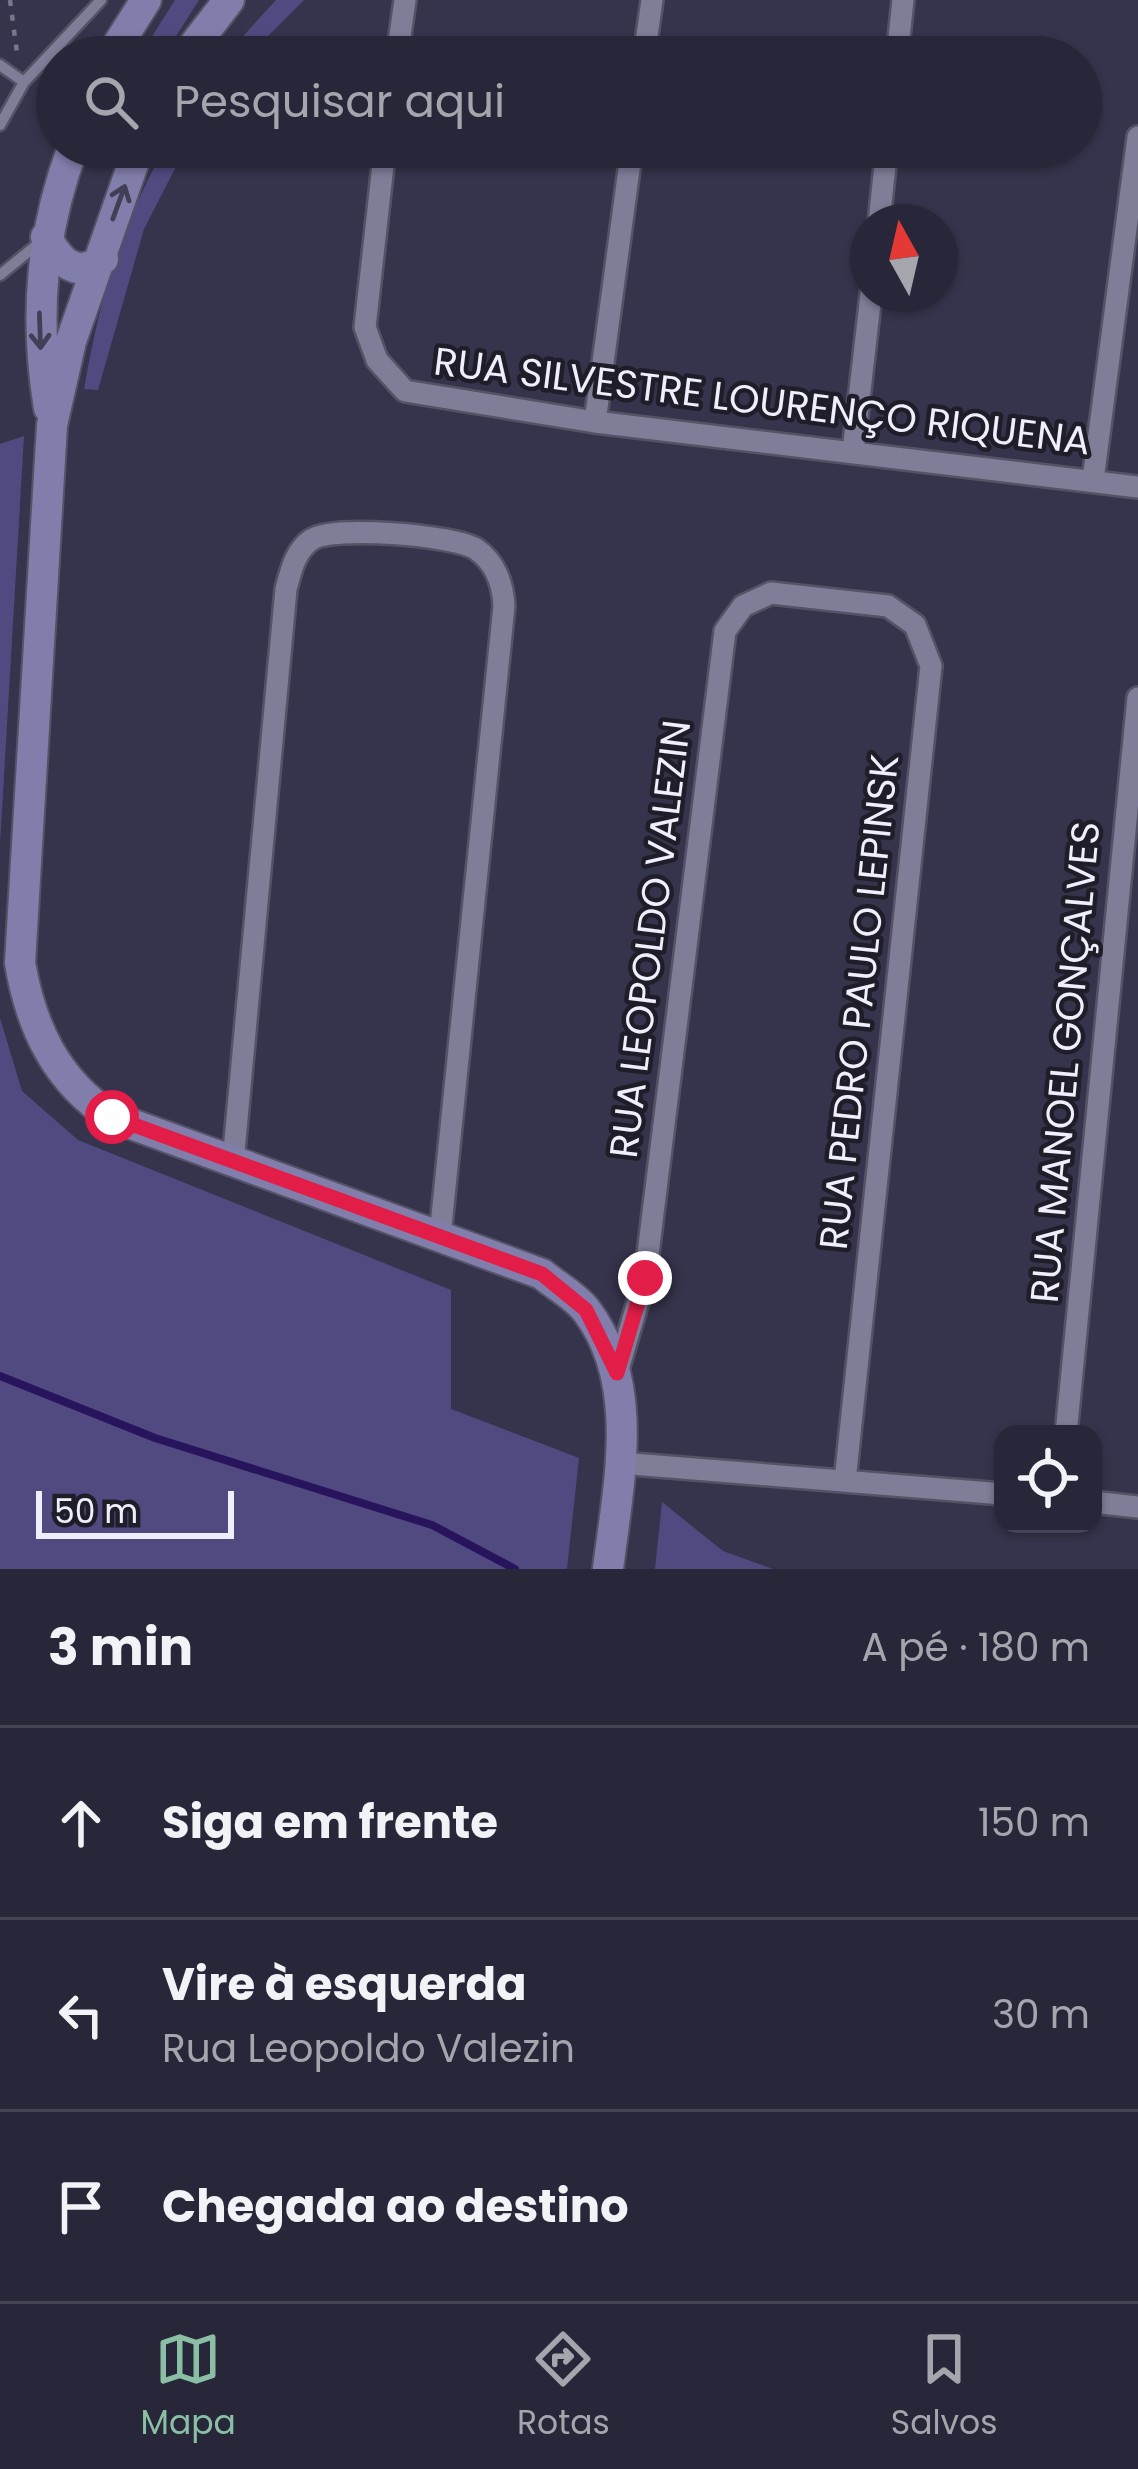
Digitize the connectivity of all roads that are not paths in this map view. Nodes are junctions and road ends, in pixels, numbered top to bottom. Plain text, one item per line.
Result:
1 (101, 0) edge
2 (146, 0) edge
3 (229, 0) edge
4 (405, 0) edge
5 (652, 0) edge
6 (904, 0) edge
7 (67, 36) edge
8 (123, 36) edge
9 (201, 36) edge
10 (401, 36) edge
11 (647, 36) edge
12 (900, 36) edge
13 (0, 64) edge
14 (36, 69) edge
15 (24, 82) junction
16 (0, 125) edge
17 (1138, 136) edge
18 (67, 168) edge
19 (132, 168) edge
20 (383, 168) edge
21 (629, 168) edge
22 (885, 168) edge
23 (881, 204) edge
24 (46, 237) junction
25 (103, 259) junction
26 (0, 275) edge
27 (869, 312) edge
28 (596, 422) junction
29 (52, 425) junction
30 (853, 452) junction
31 (1093, 480) junction
32 (1138, 487) edge
33 (830, 597) joint
34 (1138, 698) edge
35 (233, 1162) junction
36 (440, 1236) junction
37 (617, 1373) junction
38 (1067, 1425) edge
39 (620, 1463) junction
40 (845, 1481) junction
41 (994, 1493) edge
42 (1102, 1503) edge
43 (1138, 1507) edge
44 (608, 1569) edge

1 - 7 lane
2 - 8 main road
3 - 9 main road
4 - 10 street
5 - 11 street
6 - 12 street
13 - 15 lane
14 - 15 lane
15 - 16 lane
17 - 31 street
18 - 24 main road
25 -> 19 main road
20 - 28 street, RUA SILVESTRE LOURENÇO RIQUENA
21 - 28 street
22 - 23 street
24 - 25 main road
24 - 26 lane
24 -> 29 main road
25 - 29 main road
27 - 30 street
28 - 30 street, RUA SILVESTRE LOURENÇO RIQUENA
29 - 35 main road
30 - 31 street, RUA SILVESTRE LOURENÇO RIQUENA
31 - 32 street, RUA SILVESTRE LOURENÇO RIQUENA
33 - 37 street, RUA LEOPOLDO VALEZIN
33 - 40 street, RUA PEDRO PAULO LEPINSK
34 - 38 street, RUA MANOEL GONÇALVES
35 - 36 main road
35 - 36 street
36 - 37 main road
37 - 39 main road
39 - 40 street
39 - 44 main road
40 - 41 street
42 - 43 street

